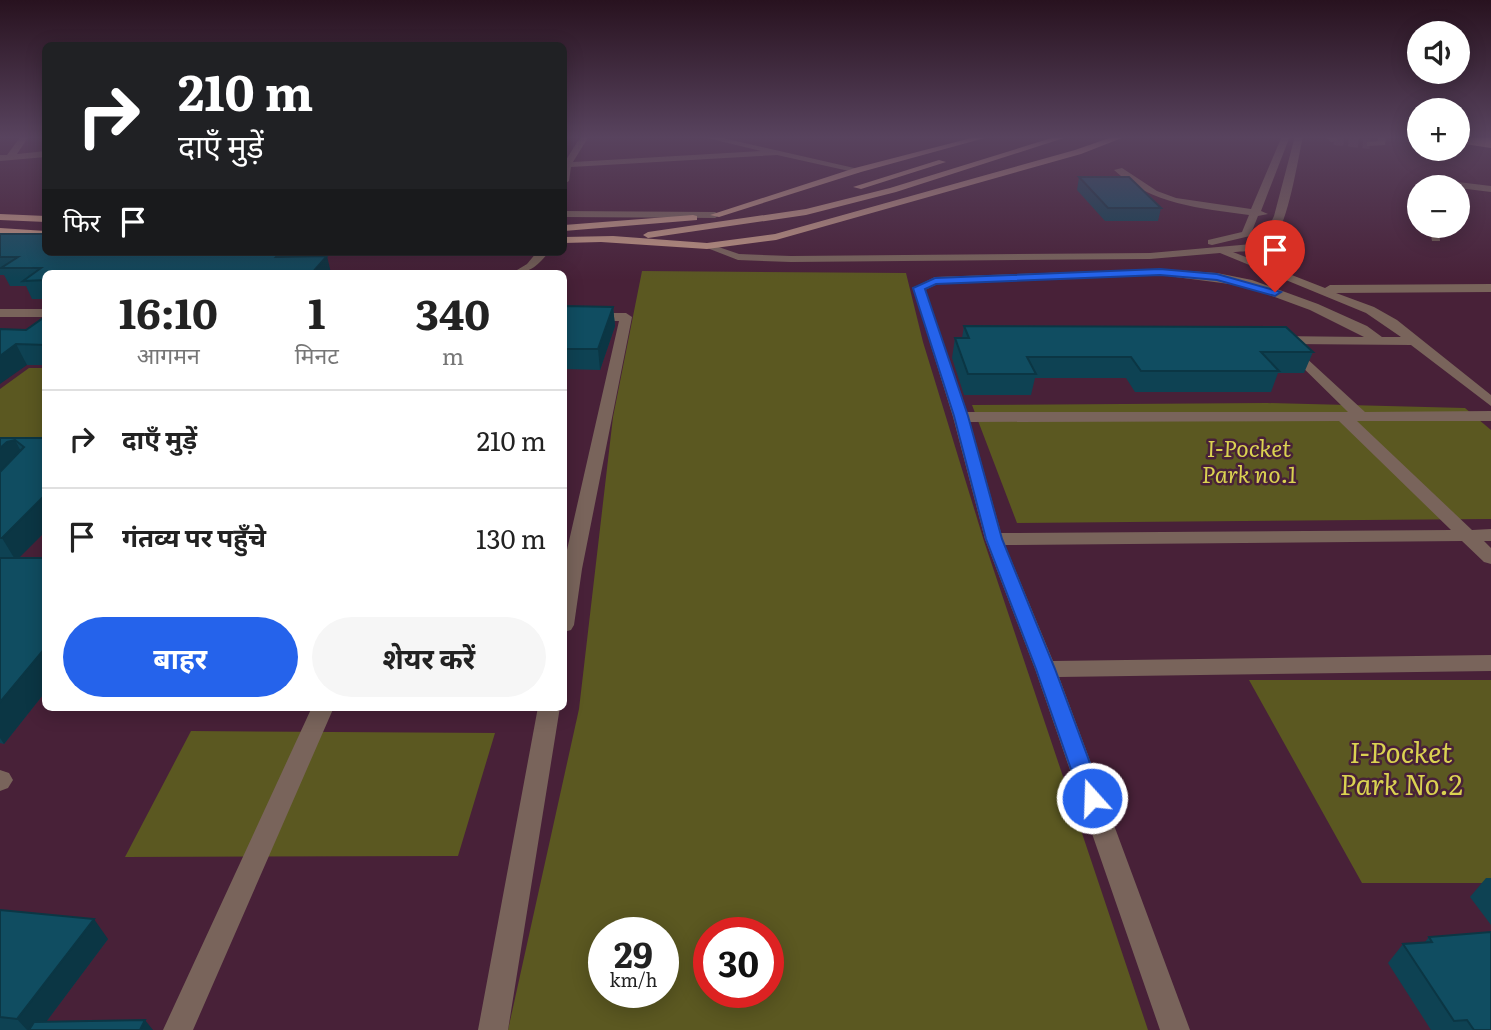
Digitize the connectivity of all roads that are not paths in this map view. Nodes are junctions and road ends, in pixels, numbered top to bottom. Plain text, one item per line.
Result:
1 (813, 184) edge
2 (865, 184) edge
3 (912, 184) edge
4 (964, 184) edge
5 (1140, 184) edge
6 (1265, 184) edge
7 (1287, 184) edge
8 (1470, 186) edge
9 (1491, 189) edge
10 (845, 190) dead end
11 (795, 202) dead end
12 (1255, 213) junction
13 (567, 214) edge
14 (715, 215) junction
15 (1279, 216) junction
16 (0, 217) edge
17 (42, 219) edge
18 (567, 228) edge
19 (0, 231) edge
20 (42, 234) edge
21 (776, 237) junction
22 (567, 240) edge
23 (604, 240) junction
24 (1196, 244) junction
25 (707, 246) junction
26 (1220, 252) junction
27 (1056, 253) junction
28 (540, 256) edge
29 (792, 256) junction
30 (524, 270) edge
31 (1491, 288) edge
32 (1322, 289) junction
33 (0, 313) edge
34 (42, 313) edge
35 (567, 317) edge
36 (1255, 340) edge
37 (1283, 340) junction
38 (1378, 340) junction
39 (1414, 341) junction
40 (1491, 402) edge
41 (961, 416) junction
42 (1343, 416) junction
43 (1361, 416) junction
44 (1491, 416) edge
45 (1468, 535) junction
46 (1491, 535) edge
47 (994, 539) junction
48 (1491, 558) edge
49 (568, 569) edge
50 (1491, 663) edge
51 (1046, 669) junction
52 (321, 711) edge
53 (548, 711) edge
54 (177, 1030) edge
55 (494, 1030) edge
56 (1175, 1030) edge

1 - 14 main road
2 - 10 main road
3 - 23 main road
4 - 21 main road
5 - 12 street
6 - 12 street
7 - 15 street
8 - 9 street
11 - 14 main road
12 - 15 street
12 - 24 street
13 - 14 street
14 - 18 main road
15 - 26 street
16 - 17 main road
19 - 20 main road
21 - 25 main road
21 - 29 street
22 - 23 main road
23 - 25 main road
24 - 26 street
24 - 27 street
25 - 29 street
26 - 27 street
26 - 32 street
27 - 29 street
28 - 30 street
31 - 32 street
32 - 39 street
33 - 34 street
35 - 49 street
36 - 37 street
37 - 38 street
37 - 43 street
38 - 39 street
38 - 41 street
39 - 40 street
41 - 42 street
41 - 47 street
42 - 43 street
42 - 45 street
43 - 44 street
45 - 46 street
45 - 47 street
45 - 48 street
47 - 51 street
50 - 51 street
51 - 56 street
52 - 54 street
53 - 55 street

